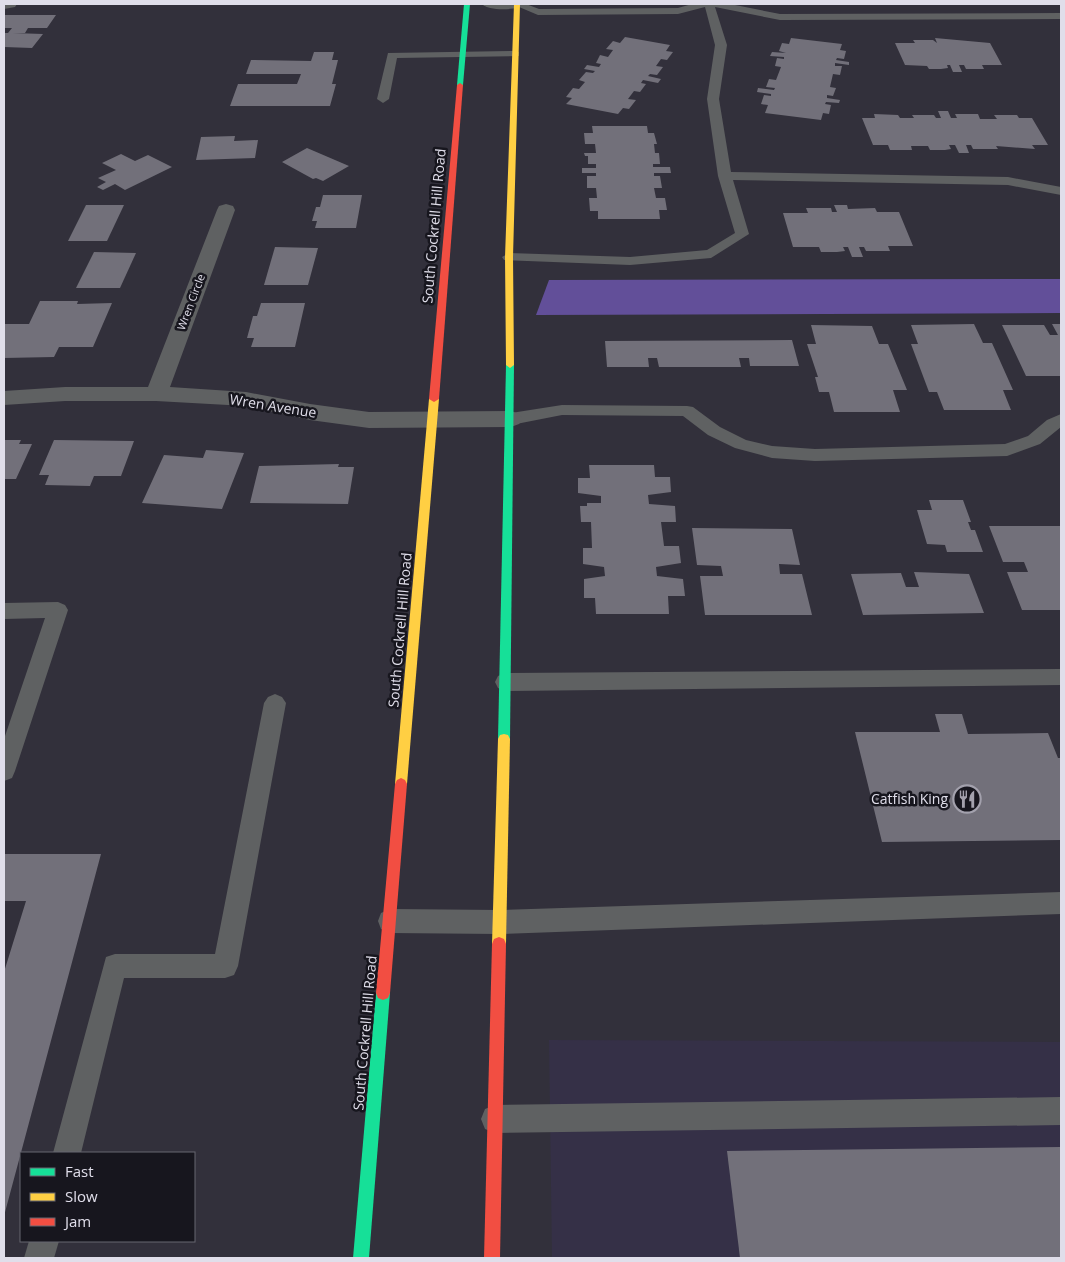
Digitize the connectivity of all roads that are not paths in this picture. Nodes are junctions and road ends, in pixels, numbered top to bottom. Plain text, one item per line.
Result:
1 (4, 4) edge
2 (10, 4) edge
3 (467, 4) edge
4 (489, 4) edge
5 (517, 4) edge
6 (703, 4) edge
7 (709, 4) edge
8 (715, 4) edge
9 (1061, 16) edge
10 (463, 54) junction
11 (515, 54) junction
12 (384, 99) dead end
13 (725, 176) junction
14 (1061, 191) edge
15 (226, 210) dead end
16 (509, 257) junction
17 (156, 394) junction
18 (4, 398) edge
19 (511, 419) junction
20 (433, 420) junction
21 (1061, 420) edge
22 (4, 611) edge
23 (1061, 677) edge
24 (505, 682) junction
25 (275, 703) dead end
26 (4, 771) edge
27 (1061, 903) edge
28 (390, 920) junction
29 (500, 922) junction
30 (1061, 1111) edge
31 (495, 1118) junction
32 (67, 1152) edge
33 (44, 1242) edge
34 (40, 1258) edge
35 (361, 1258) edge
36 (492, 1258) edge

1 - 2 street
3 - 10 main road, South Cockrell Hill Road
4 - 5 street
5 - 6 lane
5 - 11 main road
7 - 13 lane
8 - 9 lane
10 - 11 lane
10 - 12 lane
10 - 20 main road, South Cockrell Hill Road
11 - 16 main road
13 - 14 lane
13 - 16 lane
15 - 17 street, Wren Circle
16 - 19 main road
17 - 18 street, Wren Avenue
17 - 20 street, Wren Avenue
19 - 20 street, Wren Avenue
19 - 21 lane
19 - 24 main road
20 - 28 main road, South Cockrell Hill Road
22 - 26 lane
23 - 24 lane
24 - 29 main road
25 - 32 lane
27 - 29 lane
28 - 29 lane
28 - 35 main road, South Cockrell Hill Road
29 - 31 main road
30 - 31 lane
31 - 36 main road
33 - 34 lane

